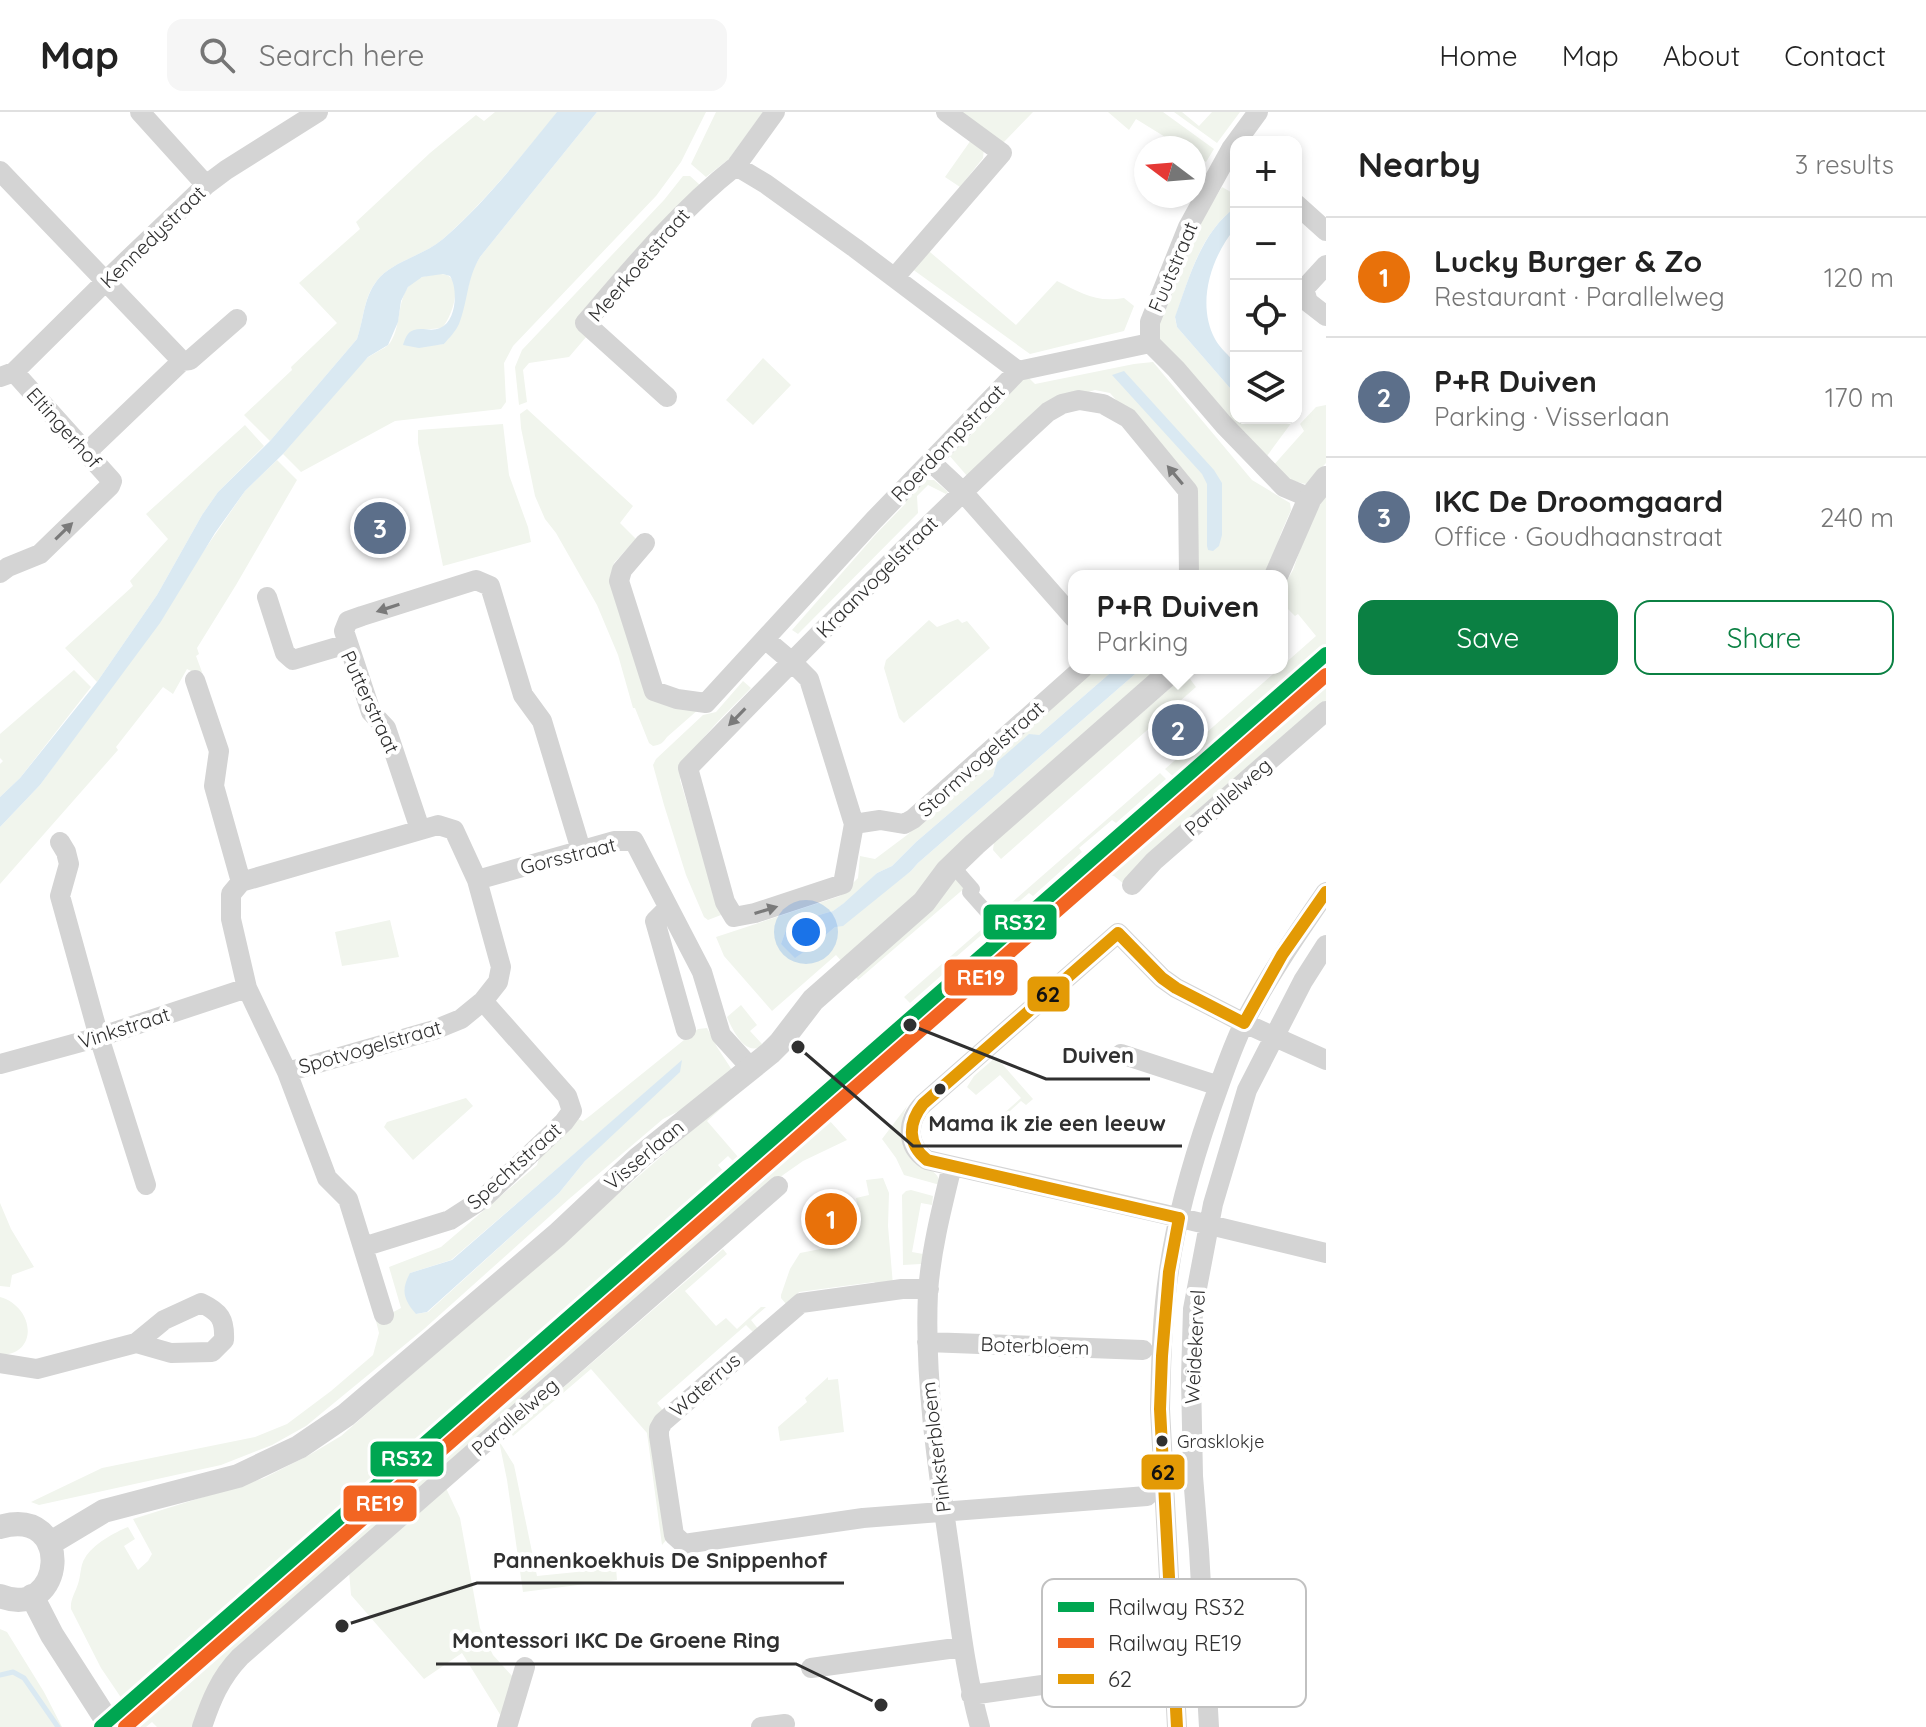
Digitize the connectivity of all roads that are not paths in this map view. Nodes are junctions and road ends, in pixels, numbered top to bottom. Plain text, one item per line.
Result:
1 (140, 112) edge
2 (318, 112) edge
3 (775, 112) edge
4 (946, 112) edge
5 (1258, 112) edge
6 (1243, 136) edge
7 (1230, 157) edge
8 (736, 166) junction
9 (1, 174) edge
10 (206, 185) junction
11 (1300, 208) edge
12 (1326, 231) edge
13 (1326, 265) edge
14 (895, 277) junction
15 (105, 282) junction
16 (1326, 316) edge
17 (237, 319) dead end
18 (1150, 343) junction
19 (182, 361) junction
20 (1018, 371) junction
21 (7, 374) edge
22 (667, 397) dead end
23 (91, 448) dead end
24 (931, 462) junction
25 (1326, 478) edge
26 (962, 491) junction
27 (1310, 498) junction
28 (645, 543) dead end
29 (1189, 570) edge
30 (1279, 570) edge
31 (0, 573) edge
32 (267, 597) dead end
33 (1068, 611) edge
34 (765, 639) junction
35 (347, 644) junction
36 (792, 662) junction
37 (1076, 674) edge
38 (1168, 674) edge
39 (195, 680) dead end
40 (1326, 711) edge
41 (854, 824) junction
42 (420, 829) junction
43 (60, 842) dead end
44 (581, 850) junction
45 (959, 873) dead end
46 (477, 880) junction
47 (241, 882) junction
48 (1132, 885) dead end
49 (1326, 892) edge
50 (668, 908) junction
51 (993, 919) dead end
52 (1326, 945) edge
53 (247, 988) junction
54 (483, 1001) junction
55 (1244, 1023) junction
56 (686, 1030) dead end
57 (1273, 1036) junction
58 (99, 1037) junction
59 (1121, 1054) dead end
60 (1326, 1060) edge
61 (0, 1064) edge
62 (751, 1068) junction
63 (287, 1072) junction
64 (1219, 1086) junction
65 (952, 1166) junction
66 (146, 1185) dead end
67 (778, 1186) dead end
68 (1179, 1218) junction
69 (1209, 1225) junction
70 (363, 1247) junction
71 (1326, 1253) edge
72 (929, 1289) junction
73 (384, 1315) dead end
74 (927, 1342) junction
75 (136, 1343) dead end
76 (1143, 1350) dead end
77 (0, 1363) edge
78 (1147, 1496) dead end
79 (944, 1511) junction
80 (0, 1527) edge
81 (49, 1544) junction
82 (1168, 1579) edge
83 (1201, 1579) edge
84 (0, 1596) edge
85 (32, 1596) junction
86 (963, 1647) junction
87 (525, 1667) dead end
88 (811, 1668) dead end
89 (1042, 1685) edge
90 (971, 1695) junction
91 (1176, 1707) edge
92 (1208, 1707) edge
93 (785, 1724) dead end
94 (111, 1727) edge
95 (202, 1727) edge
96 (507, 1727) edge
97 (761, 1727) edge
98 (980, 1727) edge
99 (1177, 1727) edge
100 (1209, 1727) edge

1 - 10 street
2 - 10 street, Kennedystraat
3 - 8 street, Meerkoetstraat
4 - 14 street
5 - 6 street, Fuutstraat
7 - 18 street, Fuutstraat
8 - 14 street
8 - 22 street, Meerkoetstraat
9 - 15 street
10 - 15 street, Kennedystraat
11 - 12 street
13 - 16 street
14 - 20 street
15 - 19 street
15 - 21 street, Kennedystraat
17 - 19 street, Eltingerhof
18 - 20 street, Roerdompstraat
18 - 27 street
19 - 23 street, Eltingerhof
20 - 24 street, Roerdompstraat
31 -> 21 street, Eltingerhof
24 - 26 street
24 - 34 street, Roerdompstraat
25 - 27 street
29 -> 26 street, Kraanvogelstraat
26 - 33 street
26 - 36 street, Kraanvogelstraat
27 - 30 street
28 - 34 street, Roerdompstraat
32 - 35 street, Putterstraat
34 - 36 street
35 - 42 street, Putterstraat
44 -> 35 street
36 - 41 street
36 -> 41 street, Kraanvogelstraat
37 - 41 street, Stormvogelstraat
38 - 62 street, Visserlaan
39 - 47 street
40 - 48 street, Parallelweg
42 - 46 street, Spotvogelstraat
42 - 47 street, Spotvogelstraat
43 - 58 street
44 - 46 street, Gorsstraat
44 - 50 street, Gorsstraat
45 - 51 street
46 - 54 street, Spotvogelstraat
47 - 53 street, Spotvogelstraat
49 - 55 street
50 - 56 street
50 - 62 street, Gorsstraat
52 - 57 street, Weidekervel
53 - 58 street, Vinkstraat
53 - 63 street, Spotvogelstraat
54 - 63 street, Spotvogelstraat
54 - 70 street, Spechtstraat
55 - 57 street
55 - 64 street
55 - 65 street
57 - 60 street
57 - 69 street, Weidekervel
58 - 61 street, Vinkstraat
58 - 66 street
59 - 64 street
62 - 81 street, Visserlaan
63 - 70 street
64 - 68 street
65 - 68 street
65 - 72 street, Pinksterbloem
67 - 95 street, Parallelweg
68 - 69 street
68 - 82 street
69 - 71 street
69 - 83 street, Weidekervel
70 - 73 street
72 - 74 street, Pinksterbloem
72 - 79 street, Waterrus
74 - 76 street, Boterbloem
74 - 79 street, Pinksterbloem
75 - 77 street
78 - 79 street
79 - 86 street, Pinksterbloem
80 - 81 street
81 - 85 street
84 - 85 street
85 - 94 street
86 - 88 street
86 - 90 street, Pinksterbloem
87 - 96 street
89 - 90 street
90 - 98 street, Pinksterbloem
91 - 99 street
92 - 100 street, Weidekervel
93 - 97 street

